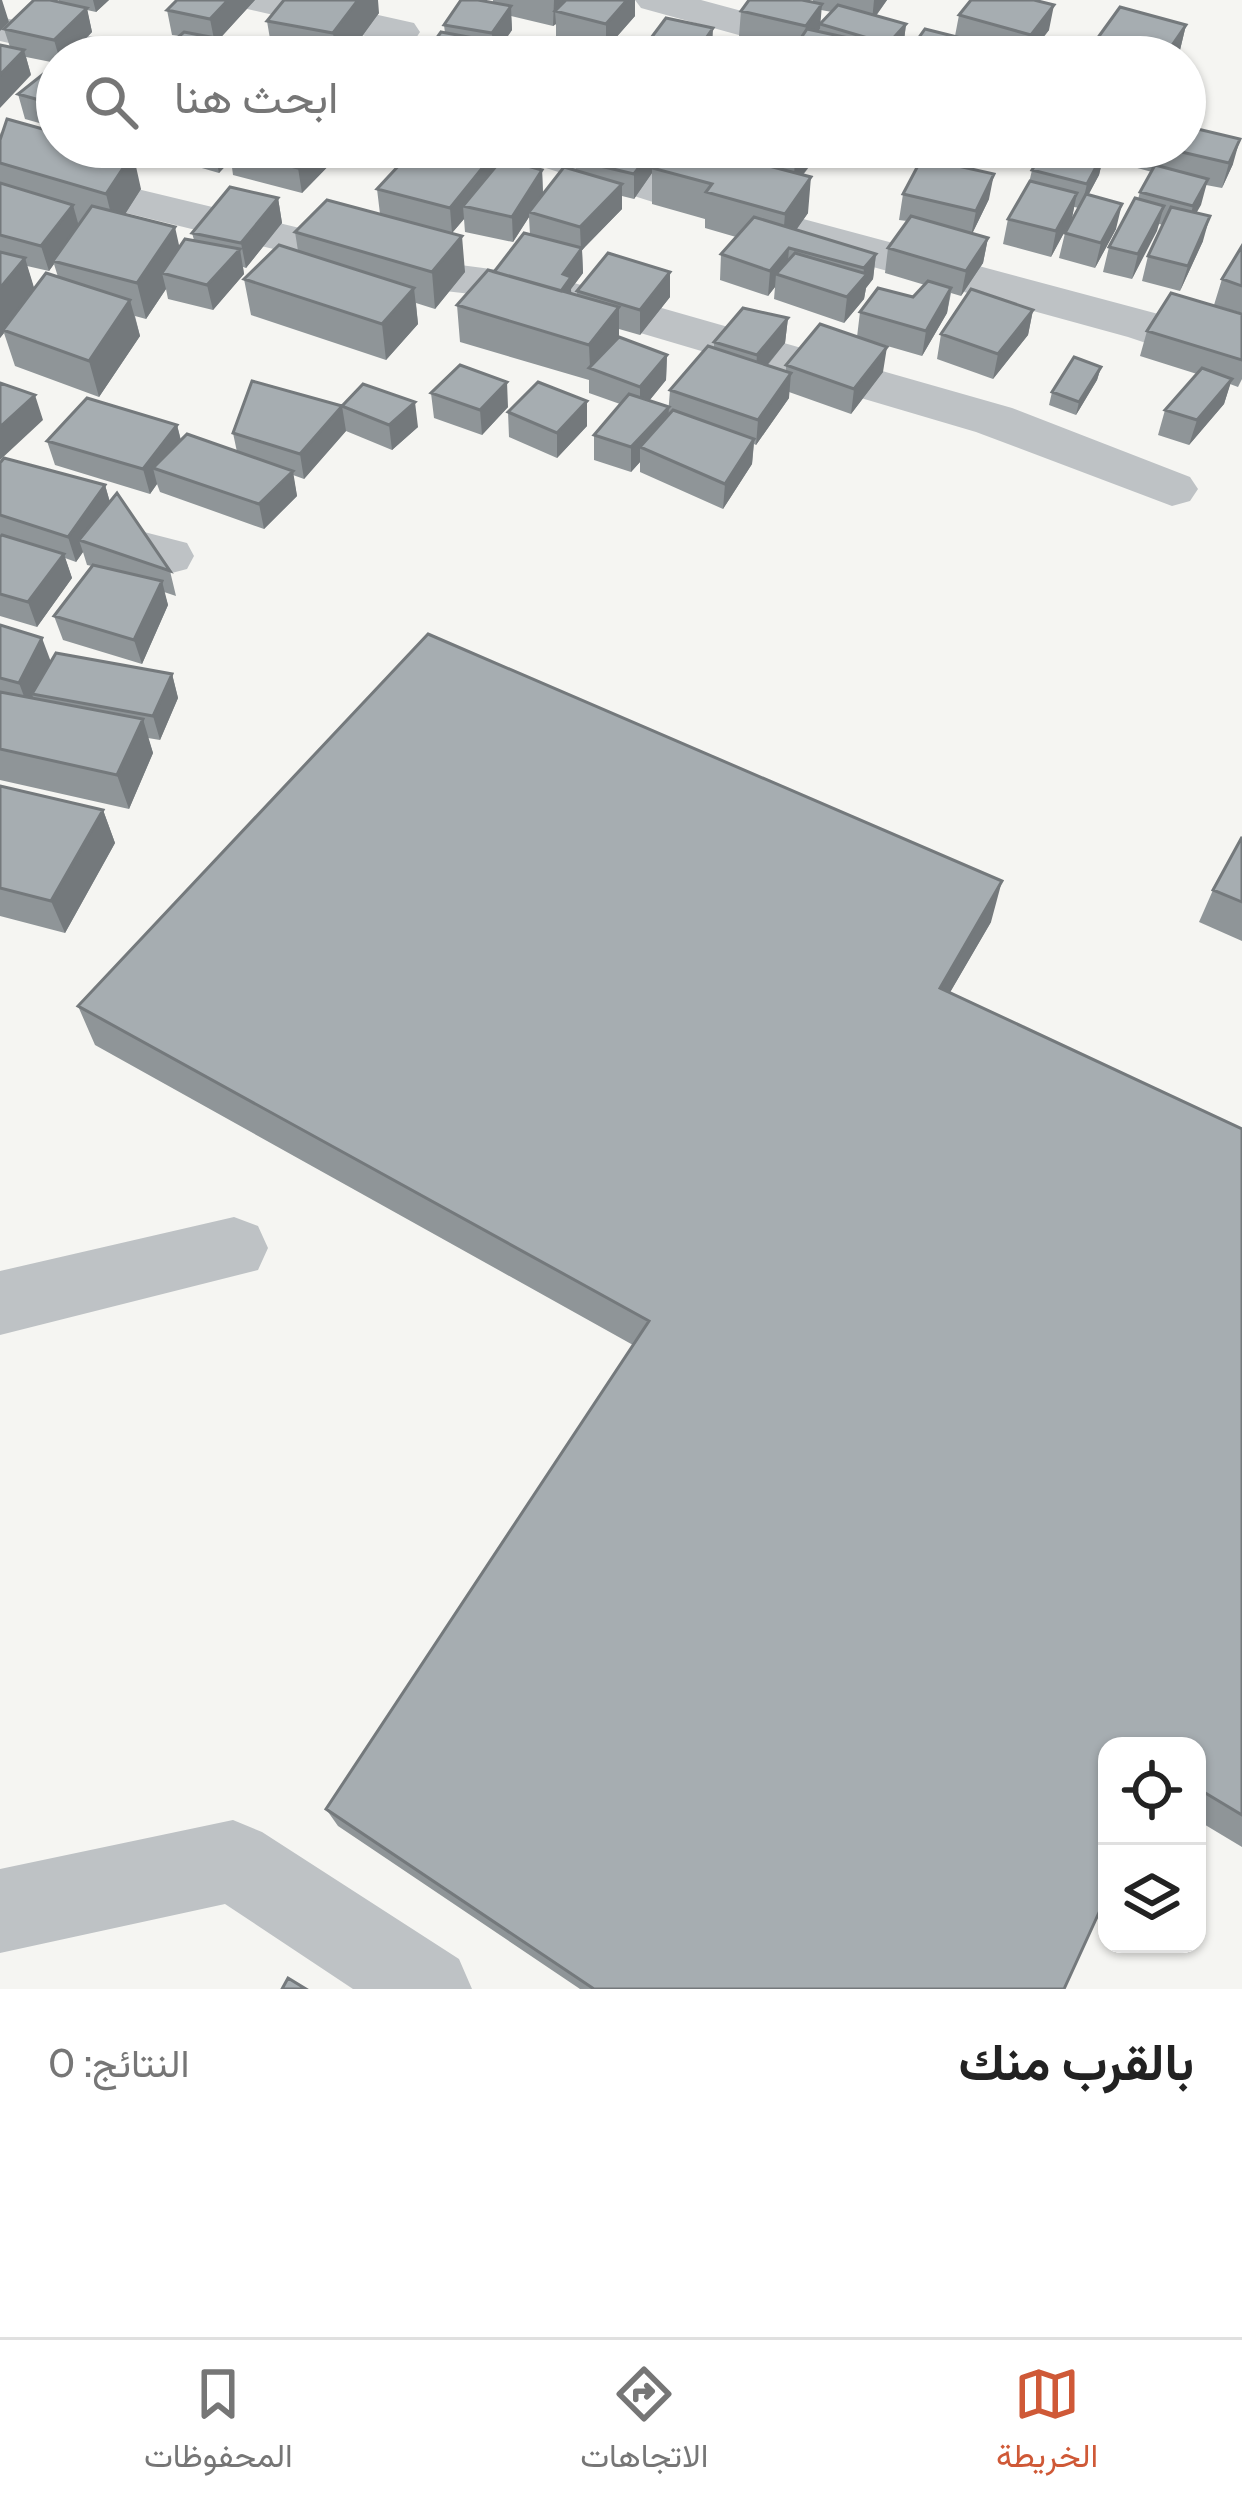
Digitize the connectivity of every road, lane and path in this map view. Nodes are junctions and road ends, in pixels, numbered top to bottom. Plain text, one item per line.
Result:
1 (257, 0) edge
2 (655, 0) edge
3 (0, 29) edge
4 (400, 32) dead end
5 (788, 36) edge
6 (36, 37) edge
7 (590, 168) edge
8 (0, 169) edge
9 (1242, 360) edge
10 (1172, 489) dead end
11 (0, 513) edge
12 (168, 556) dead end
13 (233, 1248) dead end
14 (0, 1303) edge
15 (0, 1911) edge
16 (429, 1989) edge

1 - 4 street
2 - 5 street
3 - 6 street
7 - 9 street
8 - 10 street
11 - 12 street
13 - 14 street
15 - 16 street

